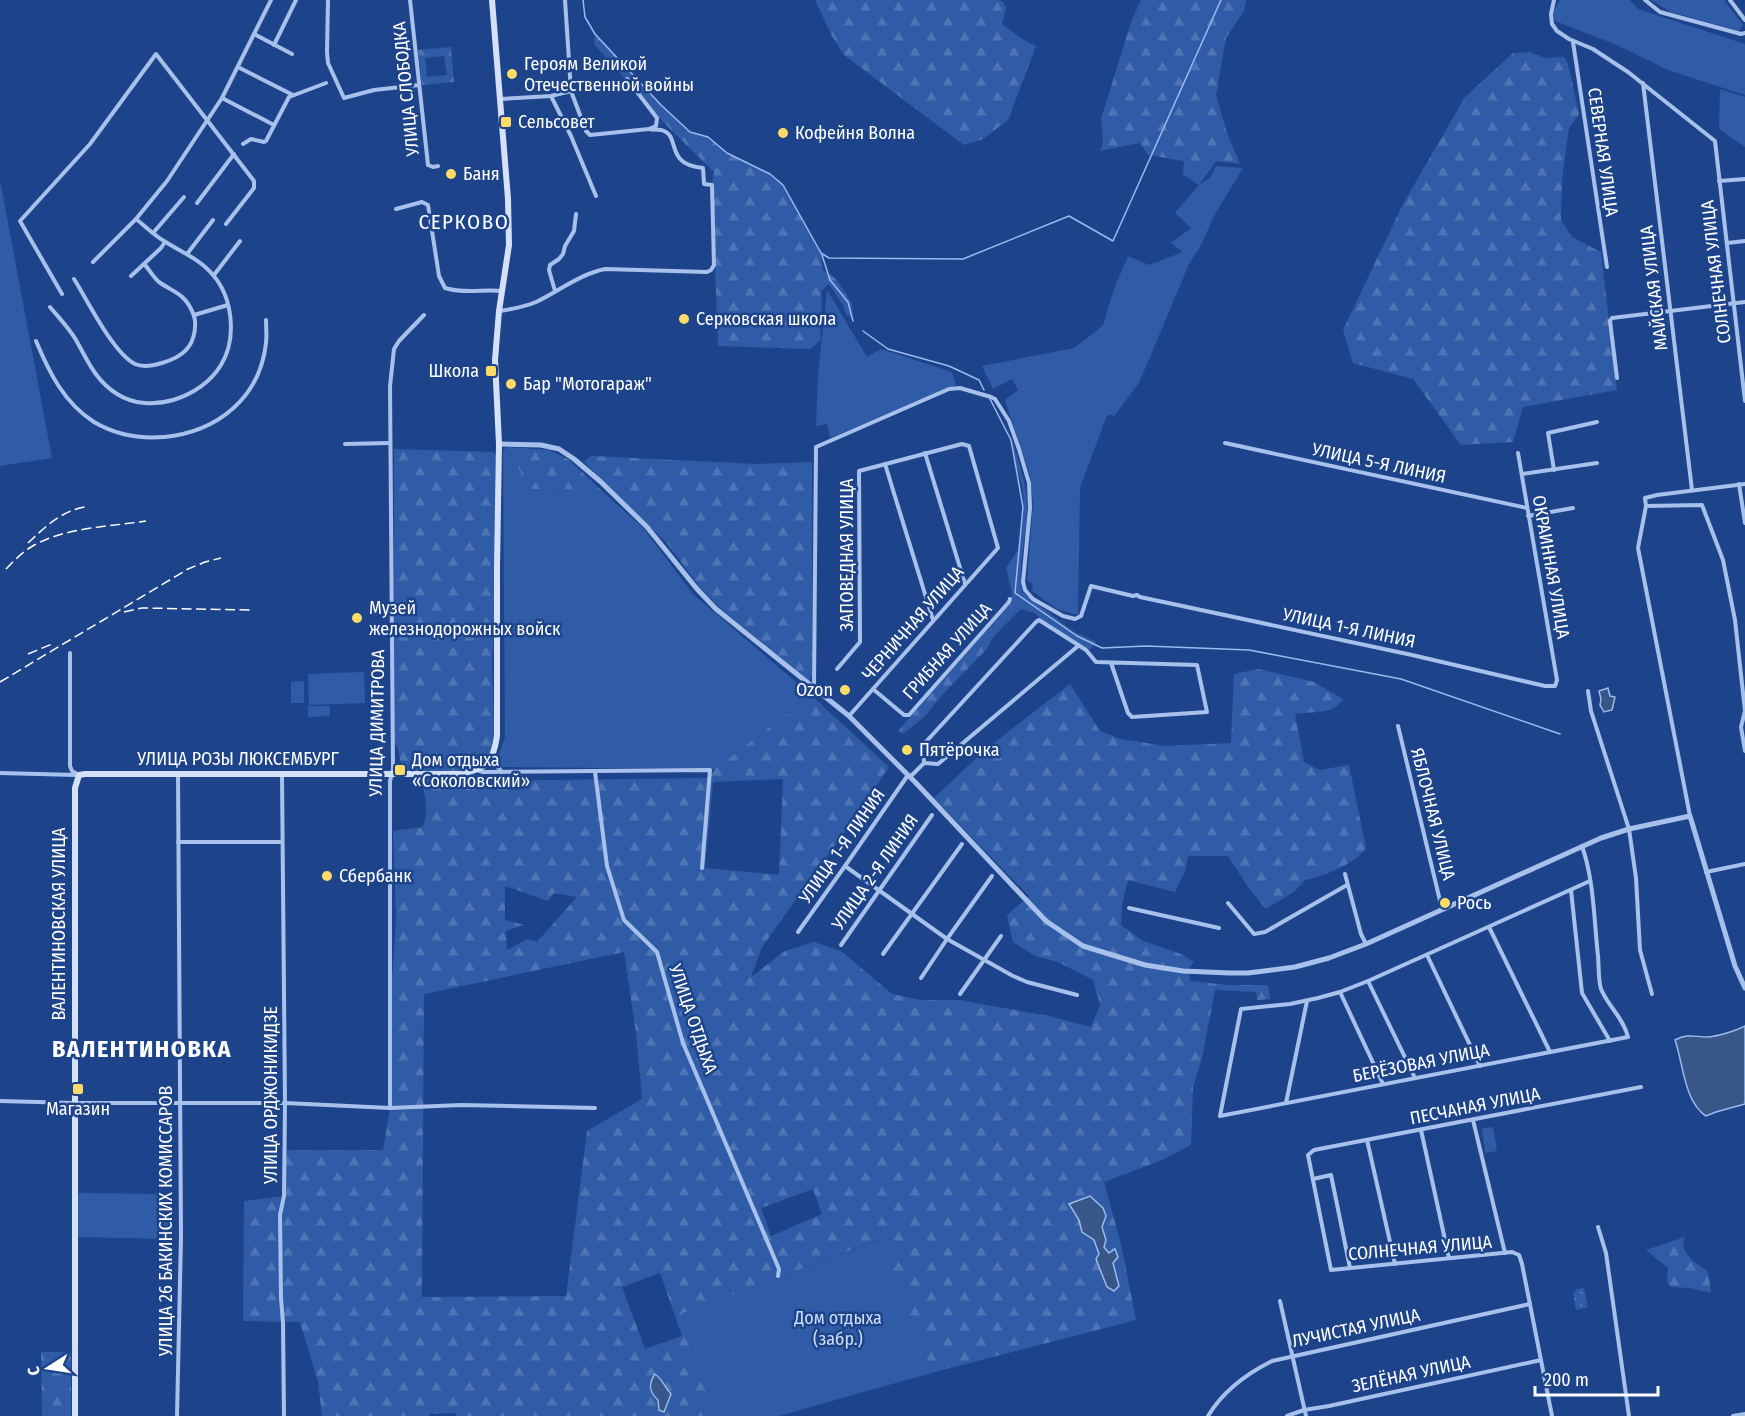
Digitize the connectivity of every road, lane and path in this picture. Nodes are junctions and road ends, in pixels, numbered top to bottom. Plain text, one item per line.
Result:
1 (271, 0) edge
2 (296, 0) edge
3 (328, 0) edge
4 (410, 0) edge
5 (492, 0) edge
6 (565, 0) edge
7 (1554, 0) edge
8 (1645, 0) edge
9 (1730, 0) edge
10 (1745, 20) edge
11 (1745, 33) edge
12 (254, 34) junction
13 (1573, 41) junction
14 (274, 45) junction
15 (292, 54) dead end
16 (238, 67) junction
17 (627, 79) dead end
18 (326, 83) dead end
19 (1642, 83) junction
20 (419, 85) junction
21 (571, 91) junction
22 (294, 95) junction
23 (551, 96) junction
24 (222, 98) junction
25 (500, 99) junction
26 (206, 121) junction
27 (274, 124) junction
28 (649, 129) junction
29 (243, 144) dead end
30 (234, 154) junction
31 (438, 166) dead end
32 (1745, 179) edge
33 (1719, 182) junction
34 (596, 196) dead end
35 (184, 197) dead end
36 (197, 203) dead end
37 (396, 209) dead end
38 (576, 214) dead end
39 (135, 219) junction
40 (213, 220) dead end
41 (226, 224) dead end
42 (153, 233) junction
43 (240, 241) dead end
44 (1745, 241) edge
45 (165, 242) junction
46 (1727, 243) junction
47 (187, 254) junction
48 (93, 262) dead end
49 (144, 264) junction
50 (1607, 267) dead end
51 (214, 275) junction
52 (131, 276) dead end
53 (74, 279) dead end
54 (503, 291) junction
55 (555, 291) junction
56 (62, 294) dead end
57 (1745, 302) edge
58 (1734, 303) junction
59 (228, 305) junction
60 (50, 307) dead end
61 (499, 311) junction
62 (1670, 311) junction
63 (194, 315) junction
64 (424, 315) dead end
65 (266, 320) dead end
66 (36, 341) dead end
67 (1743, 362) edge
68 (1617, 378) dead end
69 (1745, 401) edge
70 (1597, 423) dead end
71 (390, 443) junction
72 (1225, 443) dead end
73 (345, 444) dead end
74 (500, 444) junction
75 (925, 453) junction
76 (1518, 453) dead end
77 (1597, 463) dead end
78 (885, 464) junction
79 (1554, 470) junction
80 (1522, 474) junction
81 (1739, 484) junction
82 (1745, 484) edge
83 (1692, 490) junction
84 (1646, 506) junction
85 (1573, 507) dead end
86 (1527, 508) junction
87 (1528, 516) junction
88 (1745, 524) edge
89 (998, 548) joint
90 (965, 585) junction
91 (1010, 599) dead end
92 (934, 621) junction
93 (1078, 646) junction
94 (70, 653) dead end
95 (1111, 663) junction
96 (837, 669) dead end
97 (1555, 686) joint
98 (814, 687) junction
99 (873, 690) junction
100 (1588, 692) dead end
101 (849, 716) junction
102 (1398, 726) dead end
103 (1745, 751) edge
104 (492, 760) junction
105 (924, 763) junction
106 (477, 770) junction
107 (502, 772) junction
108 (595, 772) junction
109 (0, 773) edge
110 (178, 774) junction
111 (282, 774) junction
112 (393, 774) junction
113 (79, 775) junction
114 (909, 776) junction
115 (932, 815) dead end
116 (1690, 816) junction
117 (1629, 829) junction
118 (178, 842) junction
119 (282, 842) junction
120 (962, 844) dead end
121 (1582, 846) junction
122 (1745, 864) edge
123 (845, 866) junction
124 (702, 868) dead end
125 (1706, 872) junction
126 (1345, 874) dead end
127 (992, 876) dead end
128 (1590, 881) junction
129 (1347, 885) junction
130 (879, 890) junction
131 (1571, 890) junction
132 (1228, 903) dead end
133 (1129, 908) dead end
134 (1442, 909) junction
135 (913, 914) junction
136 (1489, 927) junction
137 (1219, 928) dead end
138 (798, 932) dead end
139 (1001, 936) dead end
140 (947, 939) junction
141 (1366, 944) junction
142 (841, 945) dead end
143 (884, 954) dead end
144 (1426, 955) junction
145 (984, 959) junction
146 (921, 978) dead end
147 (1368, 981) junction
148 (1745, 988) edge
149 (1340, 992) junction
150 (960, 994) dead end
151 (1652, 994) dead end
152 (1077, 995) dead end
153 (1307, 1001) junction
154 (1610, 1041) junction
155 (1550, 1052) junction
156 (1480, 1066) junction
157 (1415, 1078) junction
158 (1383, 1084) junction
159 (1641, 1088) dead end
160 (0, 1101) edge
161 (74, 1103) junction
162 (180, 1103) junction
163 (285, 1103) junction
164 (1286, 1103) junction
165 (390, 1108) junction
166 (595, 1108) dead end
167 (1473, 1120) junction
168 (1421, 1130) junction
169 (1367, 1140) junction
170 (1314, 1150) joint
171 (1313, 1179) junction
172 (1598, 1227) dead end
173 (1505, 1253) junction
174 (1449, 1258) junction
175 (1395, 1264) junction
176 (1350, 1268) junction
177 (778, 1276) dead end
178 (1280, 1301) dead end
179 (1530, 1304) junction
180 (1292, 1356) junction
181 (1541, 1360) junction
182 (1304, 1410) junction
183 (1745, 1414) edge
184 (75, 1416) edge
185 (177, 1416) edge
186 (284, 1416) edge
187 (1208, 1416) edge
188 (1287, 1416) edge
189 (1306, 1416) edge
190 (1552, 1416) edge
191 (1629, 1416) edge
192 (1733, 1416) edge

1 - 12 street
2 - 14 street
3 - 20 street
4 - 20 street, УЛИЦА СЛОБОДКА
5 - 25 main road
6 - 21 street
7 - 13 street
8 - 11 street
9 - 10 street
12 - 14 street
12 - 16 street
13 - 19 street
13 - 50 street, СЕВЕРНАЯ УЛИЦА
14 - 15 street
16 - 22 street
16 - 24 street
17 - 28 street
18 - 22 street
19 - 33 street, СОЛНЕЧНАЯ УЛИЦА
19 - 62 street, МАЙСКАЯ УЛИЦА
20 - 31 street, УЛИЦА СЛОБОДКА
21 - 23 street
21 - 28 street
22 - 27 street
23 - 25 street
23 - 34 street
24 - 26 street
24 - 27 street
25 - 54 main road
26 - 30 street
26 - 39 street
26 - 56 street
27 - 29 street
28 - 55 street
30 - 36 street
30 - 41 street
32 - 33 street
33 - 46 street, СОЛНЕЧНАЯ УЛИЦА
35 - 42 street
37 - 54 street
38 - 55 street
39 - 42 street
39 - 48 street
40 - 47 street
42 - 45 street
43 - 51 street
44 - 46 street
45 - 47 street
45 - 49 street
46 - 58 street, СОЛНЕЧНАЯ УЛИЦА
47 - 51 street
49 - 52 street
49 - 63 street
51 - 59 street
53 - 63 street
54 - 61 main road
55 - 61 street
57 - 58 street
58 - 62 street
58 - 67 street, СОЛНЕЧНАЯ УЛИЦА
59 - 60 street
59 - 63 street
61 - 74 main road
62 - 68 street
62 - 83 street, МАЙСКАЯ УЛИЦА
64 - 71 street, УЛИЦА ДИМИТРОВА
65 - 66 street
67 - 69 street, СОЛНЕЧНАЯ УЛИЦА
70 - 79 street
71 - 73 street
71 - 112 street, УЛИЦА ДИМИТРОВА
72 - 86 street, УЛИЦА 5-Я ЛИНИЯ
74 - 98 street
74 - 104 main road
75 - 78 street, ЗАПОВЕДНАЯ УЛИЦА
75 - 89 street, ЗАПОВЕДНАЯ УЛИЦА
75 - 90 street
76 - 80 street, ОКРАИННАЯ УЛИЦА
77 - 79 street
78 - 92 street
78 - 96 street, ЗАПОВЕДНАЯ УЛИЦА
79 - 80 street
80 - 86 street, ОКРАИННАЯ УЛИЦА
81 - 82 street
81 - 83 street
81 - 88 street
83 - 84 street
84 - 103 street
84 - 116 street
85 - 87 street
86 - 87 street, ОКРАИННАЯ УЛИЦА
87 - 97 street, ОКРАИННАЯ УЛИЦА
89 - 90 street, ЧЕРНИЧНАЯ УЛИЦА
90 - 92 street, ЧЕРНИЧНАЯ УЛИЦА
91 - 99 street, ГРИБНАЯ УЛИЦА
92 - 99 street, ЧЕРНИЧНАЯ УЛИЦА
93 - 95 street
93 - 105 street
93 - 105 street
94 - 113 street, ВАЛЕНТИНОВСКАЯ УЛИЦА
95 - 95 street
97 - 98 street, УЛИЦА 1-Я ЛИНИЯ
98 - 101 street
99 - 101 street, ЧЕРНИЧНАЯ УЛИЦА
100 - 117 street
101 - 114 street
102 - 134 street, ЯБЛОЧНАЯ УЛИЦА
104 - 106 main road
104 - 107 street
105 - 114 street, УЛИЦА 1-Я ЛИНИЯ
106 - 107 street
106 - 112 main road, УЛИЦА РОЗЫ ЛЮКСЕМБУРГ
107 - 108 street
108 - 124 street
108 - 177 street, УЛИЦА ОТДЫХА
109 - 113 street, УЛИЦА РОЗЫ ЛЮКСЕМБУРГ
110 - 111 main road, УЛИЦА РОЗЫ ЛЮКСЕМБУРГ
110 - 113 main road, УЛИЦА РОЗЫ ЛЮКСЕМБУРГ
110 - 118 street, УЛИЦА 26 БАКИНСКИХ КОМИССАРОВ
111 - 112 main road, УЛИЦА РОЗЫ ЛЮКСЕМБУРГ
111 - 119 street, УЛИЦА ОРДЖОНИКИДЗЕ
112 - 165 street, УЛИЦА ДИМИТРОВА
113 - 161 main road, ВАЛЕНТИНОВСКАЯ УЛИЦА
114 - 123 street, УЛИЦА 1-Я ЛИНИЯ
114 - 141 street
115 - 130 street, УЛИЦА 2-Я ЛИНИЯ
116 - 117 street
116 - 125 street
117 - 121 street
117 - 151 street
118 - 119 street
118 - 162 street, УЛИЦА 26 БАКИНСКИХ КОМИССАРОВ
119 - 163 street, УЛИЦА ОРДЖОНИКИДЗЕ
120 - 135 street
121 - 128 street
121 - 134 street
122 - 125 street
123 - 130 street
123 - 138 street, УЛИЦА 1-Я ЛИНИЯ
125 - 148 street
126 - 129 street
127 - 140 street
128 - 131 street
128 - 154 street, БЕРЁЗОВАЯ УЛИЦА
129 - 132 street
129 - 141 street
130 - 135 street
130 - 142 street, УЛИЦА 2-Я ЛИНИЯ
131 - 136 street
131 - 154 street
133 - 137 street
134 - 141 street
135 - 140 street
135 - 143 street
136 - 144 street
136 - 155 street
139 - 145 street
140 - 145 street
140 - 146 street
144 - 147 street
144 - 156 street
145 - 150 street
145 - 152 street
147 - 149 street
147 - 157 street
149 - 153 street
149 - 158 street
153 - 164 street
153 - 164 street, БЕРЁЗОВАЯ УЛИЦА
154 - 155 street, БЕРЁЗОВАЯ УЛИЦА
155 - 156 street, БЕРЁЗОВАЯ УЛИЦА
156 - 157 street, БЕРЁЗОВАЯ УЛИЦА
157 - 158 street, БЕРЁЗОВАЯ УЛИЦА
158 - 164 street, БЕРЁЗОВАЯ УЛИЦА
159 - 167 street, ПЕСЧАНАЯ УЛИЦА
160 - 161 street
161 - 162 street
161 - 184 main road, ВАЛЕНТИНОВСКАЯ УЛИЦА
162 - 163 street
162 - 185 street, УЛИЦА 26 БАКИНСКИХ КОМИССАРОВ
163 - 165 street
163 - 186 street, УЛИЦА ОРДЖОНИКИДЗЕ
165 - 166 street
167 - 168 street, ПЕСЧАНАЯ УЛИЦА
167 - 173 street
168 - 169 street, ПЕСЧАНАЯ УЛИЦА
168 - 174 street
169 - 170 street, ПЕСЧАНАЯ УЛИЦА
169 - 175 street
170 - 171 street, СОЛНЕЧНАЯ УЛИЦА
171 - 176 street, СОЛНЕЧНАЯ УЛИЦА
171 - 176 street
172 - 191 street
173 - 174 street, СОЛНЕЧНАЯ УЛИЦА
173 - 179 street, СОЛНЕЧНАЯ УЛИЦА
174 - 175 street, СОЛНЕЧНАЯ УЛИЦА
175 - 176 street, СОЛНЕЧНАЯ УЛИЦА
178 - 180 street
179 - 180 street, ЛУЧИСТАЯ УЛИЦА
179 - 181 street
180 - 182 street
180 - 187 street, ЛУЧИСТАЯ УЛИЦА
181 - 182 street, ЗЕЛЁНАЯ УЛИЦА
181 - 190 street
182 - 188 street, ЗЕЛЁНАЯ УЛИЦА
182 - 189 street
183 - 192 street

